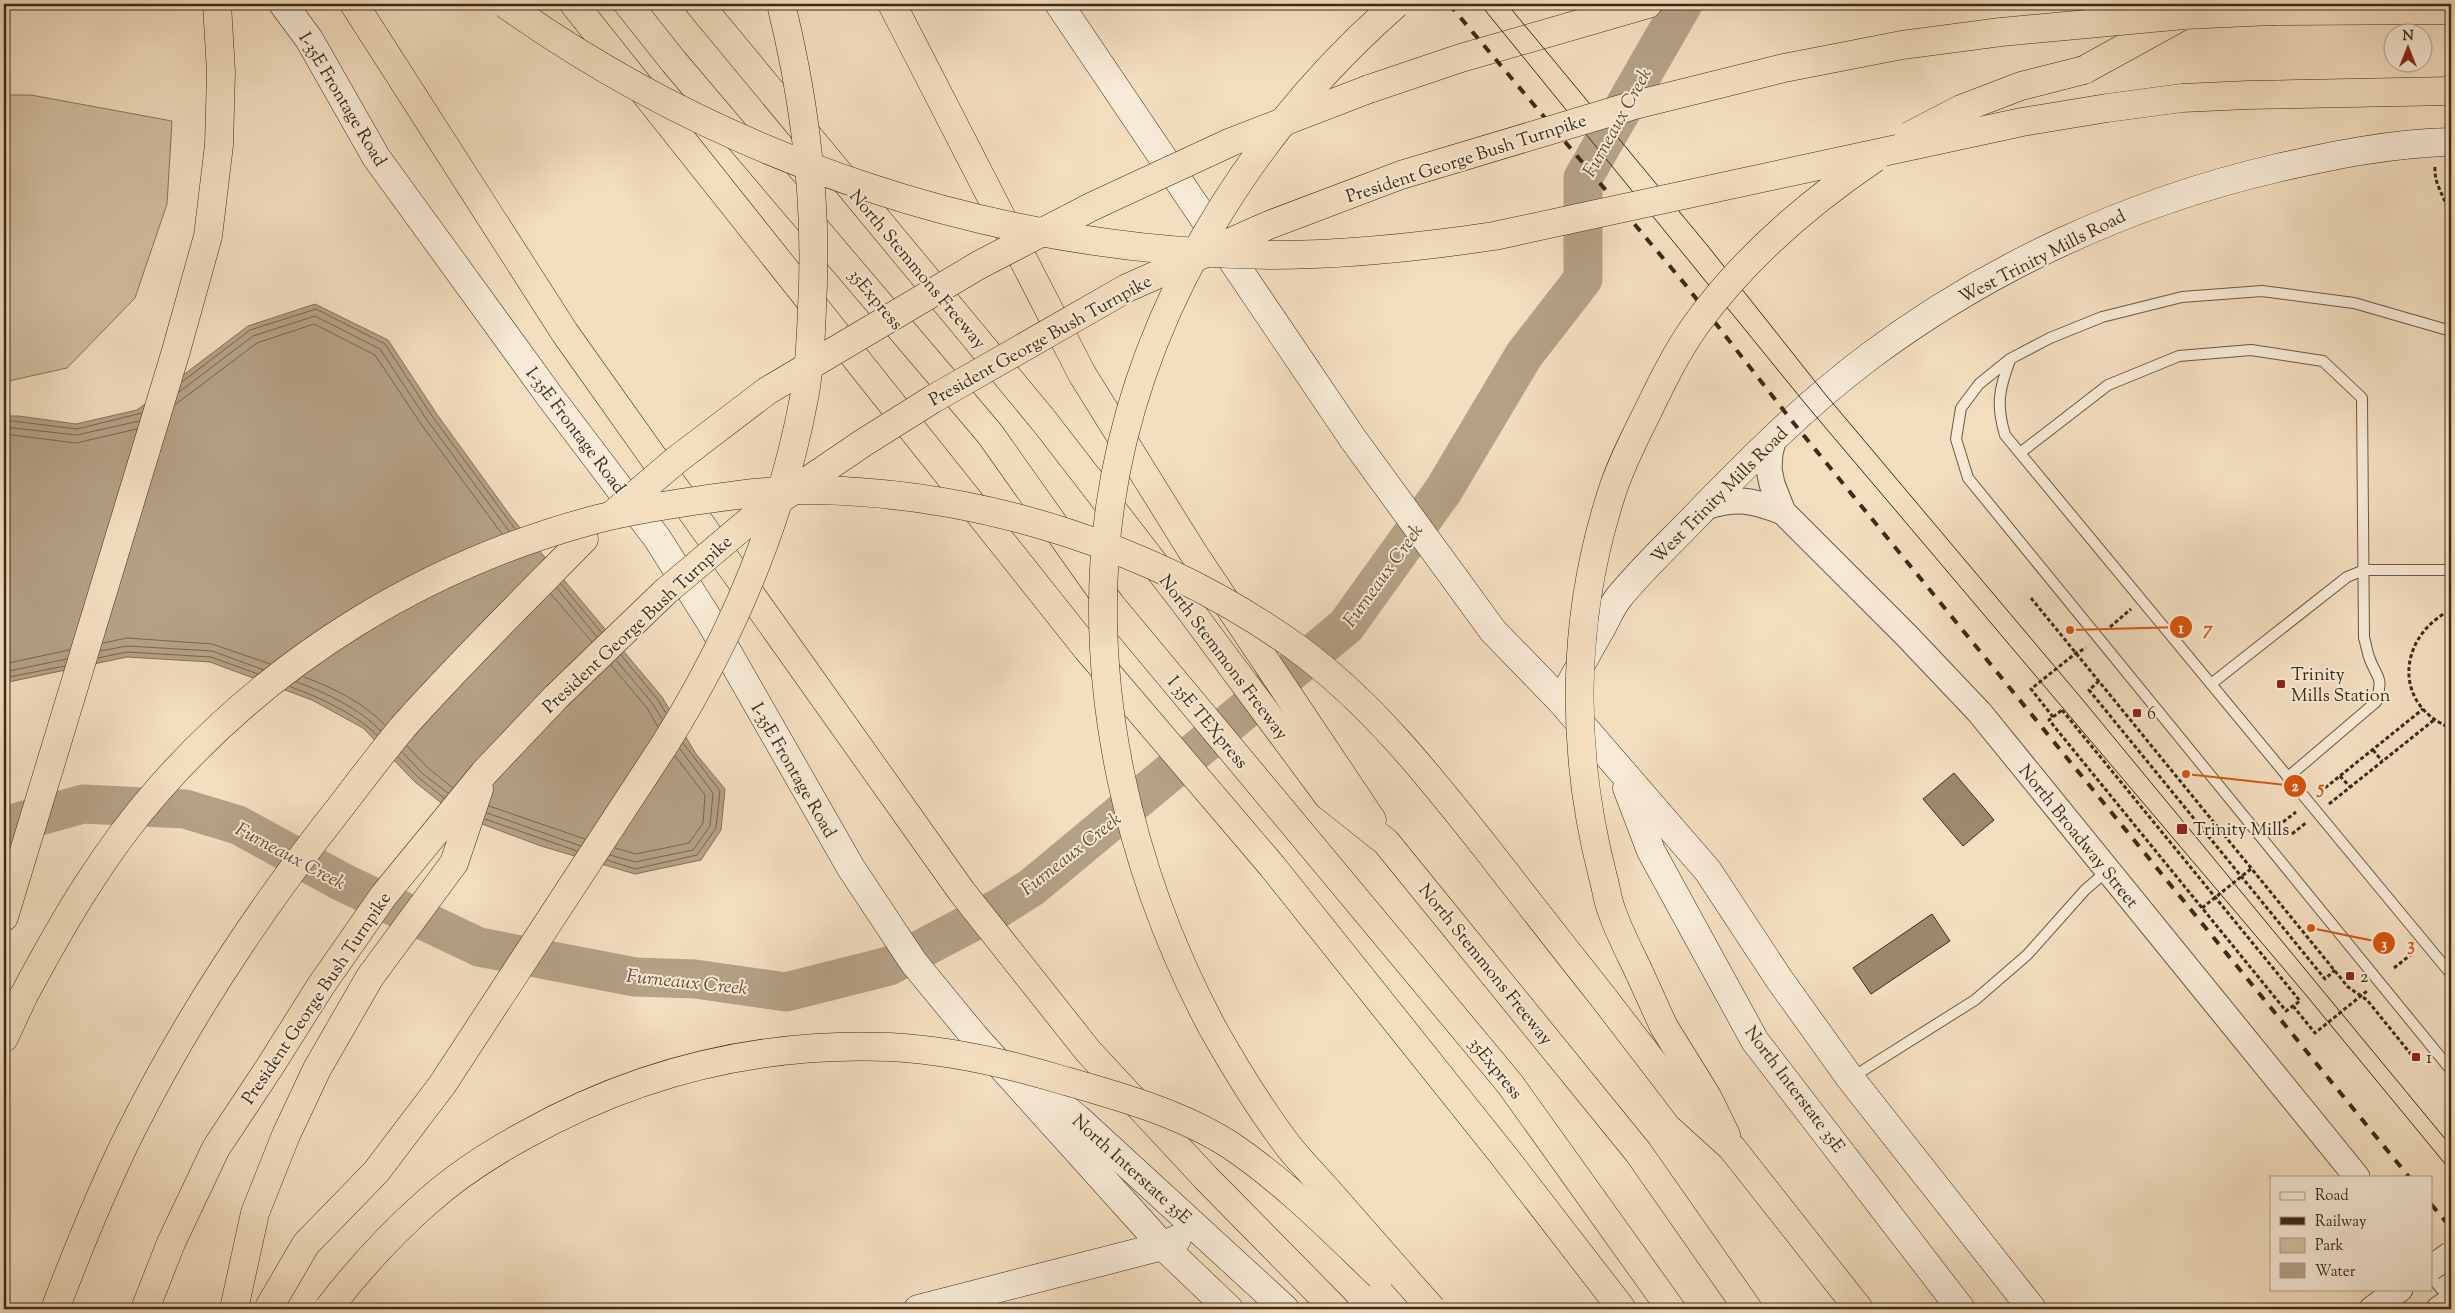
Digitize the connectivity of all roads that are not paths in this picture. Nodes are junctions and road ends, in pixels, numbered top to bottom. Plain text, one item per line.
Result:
1 (217, 4) edge
2 (283, 4) edge
3 (354, 4) edge
4 (505, 4) edge
5 (574, 4) edge
6 (628, 4) edge
7 (699, 4) edge
8 (781, 4) edge
9 (892, 4) edge
10 (1059, 4) edge
11 (1396, 4) edge
12 (1648, 4) edge
13 (2184, 15) junction
14 (2449, 21) edge
15 (2449, 80) edge
16 (2451, 142) edge
17 (2451, 331) edge
18 (2010, 359) junction
19 (1774, 438) junction
20 (2020, 453) junction
21 (1705, 507) junction
22 (1784, 512) junction
23 (2364, 570) junction
24 (2451, 570) edge
25 (1111, 605) joint
26 (2211, 684) junction
27 (1560, 701) junction
28 (1620, 770) junction
29 (484, 773) junction
30 (2288, 778) junction
31 (1336, 787) junction
32 (1305, 840) joint
33 (852, 868) joint
34 (2106, 871) junction
35 (4, 917) edge
36 (2451, 974) edge
37 (974, 1036) junction
38 (4, 1038) edge
39 (2451, 1070) edge
40 (1850, 1078) junction
41 (1732, 1148) junction
42 (2357, 1176) edge
43 (1196, 1228) junction
44 (1163, 1246) junction
45 (2451, 1254) edge
46 (2432, 1265) edge
47 (2432, 1267) edge
48 (2451, 1289) edge
49 (2399, 1290) edge
50 (2451, 1301) edge
51 (55, 1309) edge
52 (145, 1309) edge
53 (234, 1309) edge
54 (268, 1309) edge
55 (328, 1309) edge
56 (918, 1309) edge
57 (1228, 1309) edge
58 (1285, 1309) edge
59 (1335, 1309) edge
60 (1420, 1309) edge
61 (1432, 1309) edge
62 (1622, 1309) edge
63 (1671, 1309) edge
64 (1748, 1309) edge
65 (1859, 1309) edge
66 (1960, 1309) edge
67 (2032, 1309) edge
68 (2372, 1309) edge
69 (2439, 1309) edge

1 - 35 highway
2 - 33 main road, I-35E Frontage Road
3 - 59 highway
4 - 15 highway, bridge
5 - 62 highway, bridge
6 - 25 highway, 35Express
7 - 31 highway, North Stemmons Freeway
8 - 54 highway, bridge
9 - 31 highway, bridge
10 - 27 main road
11 - 61 highway, bridge
12 - 51 highway, bridge
13 - 14 highway, President George Bush Turnpike, bridge
13 - 29 highway, President George Bush Turnpike, bridge
13 - 41 highway, bridge
16 - 19 main road, West Trinity Mills Road
17 - 18 lane
18 - 20 lane
18 - 39 lane
19 - 21 main road, West Trinity Mills Road
19 - 22 street, North Broadway Street
20 - 23 lane
20 - 26 lane
21 - 22 street, North Broadway Street
21 - 27 main road, West Trinity Mills Road
22 - 34 street, North Broadway Street
23 - 24 lane
23 - 26 lane
23 - 30 lane
25 - 32 highway, I 35E TEXpress
26 - 30 lane
27 - 28 main road
28 - 40 main road
28 - 66 main road, North Interstate 35E
29 - 52 highway, President George Bush Turnpike
29 - 53 highway
30 - 36 lane
31 - 64 highway, North Stemmons Freeway
32 - 63 highway, 35Express
33 - 37 main road, North Interstate 35E
34 - 40 lane
34 - 42 street, North Broadway Street
37 - 43 main road, North Interstate 35E
37 - 44 main road, North Interstate 35E
38 - 41 highway, bridge
40 - 67 main road
41 - 65 highway
43 - 44 main road
43 - 58 main road, North Interstate 35E
44 - 56 main road
44 - 57 main road, North Interstate 35E
45 - 46 street, bridge
47 - 48 street
49 - 68 street
50 - 69 street
55 - 60 highway, bridge

